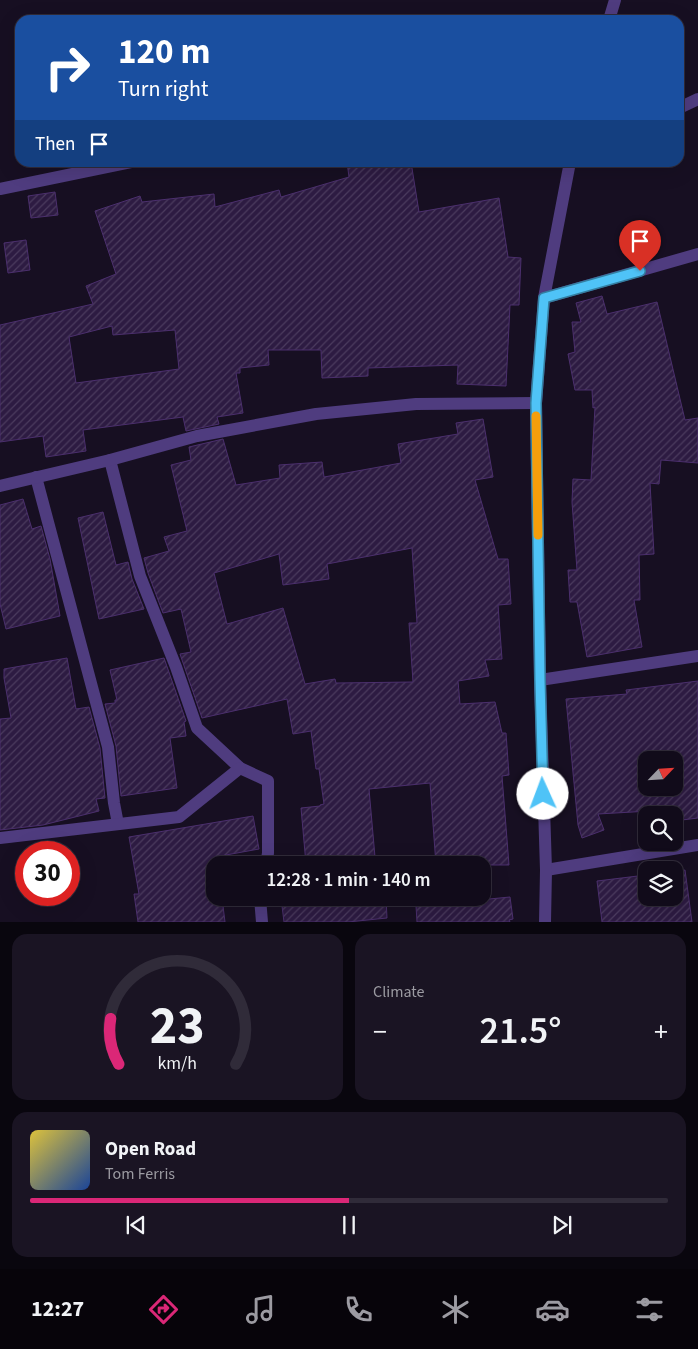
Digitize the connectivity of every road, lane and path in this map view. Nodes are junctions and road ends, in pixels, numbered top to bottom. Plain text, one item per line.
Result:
1 (615, 0) edge
2 (610, 15) edge
3 (698, 99) edge
4 (684, 106) edge
5 (108, 167) edge
6 (569, 167) edge
7 (0, 189) edge
8 (698, 254) edge
9 (544, 298) junction
10 (536, 403) junction
11 (110, 460) junction
12 (36, 477) junction
13 (0, 486) edge
14 (698, 656) edge
15 (540, 680) junction
16 (240, 768) junction
17 (118, 824) junction
18 (0, 838) edge
19 (698, 845) edge
20 (268, 856) edge
21 (546, 870) junction
22 (261, 906) edge
23 (262, 922) edge
24 (545, 922) edge

1 - 2 street
3 - 4 street
5 - 7 street
6 - 9 street
8 - 9 street
9 - 10 street
10 - 11 street
10 - 15 street
11 - 12 street
11 - 16 street
12 - 13 street
12 - 17 street
14 - 15 street
15 - 21 street
16 - 17 street
16 - 20 street
17 - 18 street
19 - 21 street
21 - 24 street
22 - 23 street

